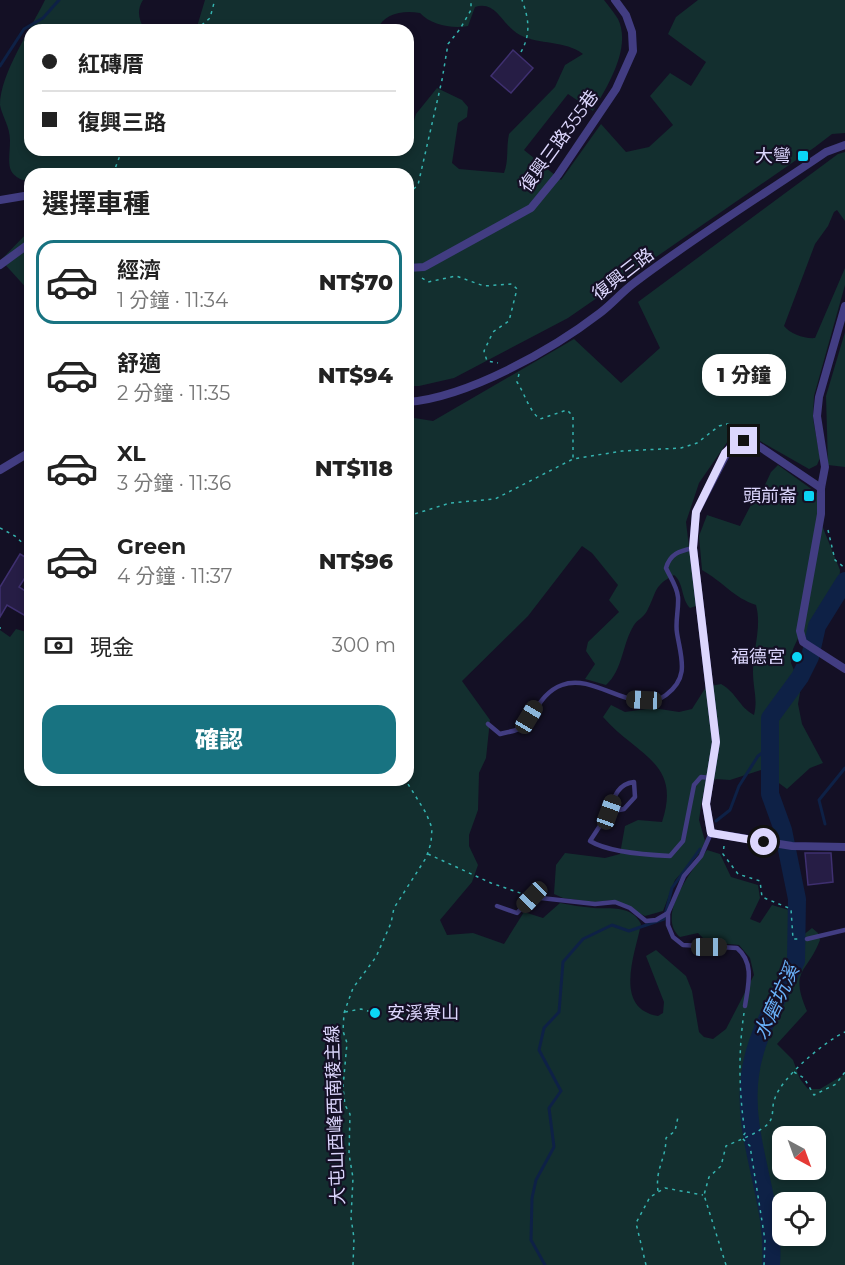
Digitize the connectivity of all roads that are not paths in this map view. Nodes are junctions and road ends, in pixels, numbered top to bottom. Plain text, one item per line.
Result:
1 (615, 0) edge
2 (845, 145) edge
3 (24, 196) edge
4 (0, 200) edge
5 (24, 247) edge
6 (0, 265) edge
7 (414, 268) edge
8 (845, 306) edge
9 (414, 401) edge
10 (24, 456) edge
11 (0, 470) edge
12 (821, 488) junction
13 (693, 548) junction
14 (845, 669) edge
15 (488, 724) dead end
16 (711, 778) junction
17 (609, 812) junction
18 (711, 833) junction
19 (845, 847) edge
20 (497, 906) dead end
21 (668, 913) junction
22 (845, 930) edge
23 (807, 939) dead end
24 (745, 1006) road end

1 - 7 street, 復興三路355巷
2 - 9 street, 復興三路
3 - 4 street
5 - 6 street
8 - 12 street
10 - 11 street
12 - 13 street
12 - 14 street
13 - 15 lane
13 - 16 street
16 - 17 lane
16 - 18 street
17 - 17 lane
18 - 19 street
18 - 21 lane
20 - 21 lane
21 - 24 lane
22 - 23 lane

